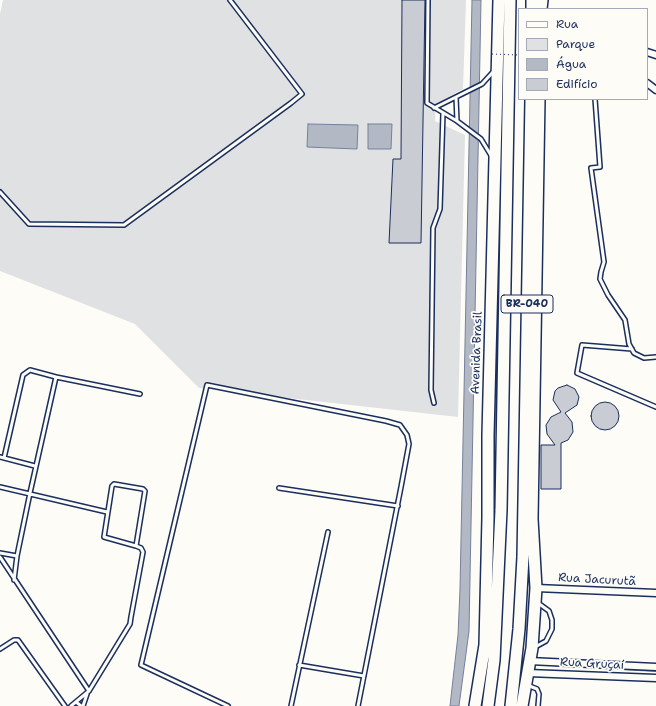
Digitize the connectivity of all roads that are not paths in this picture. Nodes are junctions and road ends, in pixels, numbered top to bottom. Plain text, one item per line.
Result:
1 (230, 0) edge
2 (428, 0) edge
3 (499, 0) edge
4 (510, 0) edge
5 (497, 67) junction
6 (648, 84) edge
7 (656, 90) edge
8 (456, 97) junction
9 (531, 100) edge
10 (539, 100) edge
11 (595, 100) edge
12 (434, 108) junction
13 (443, 113) junction
14 (457, 120) junction
15 (495, 162) junction
16 (0, 192) edge
17 (632, 349) junction
18 (656, 357) edge
19 (56, 377) junction
20 (502, 390) junction
21 (140, 394) dead end
22 (434, 404) dead end
23 (656, 407) edge
24 (0, 457) edge
25 (4, 458) junction
26 (36, 466) junction
27 (0, 487) edge
28 (279, 488) dead end
29 (30, 493) junction
30 (398, 506) junction
31 (523, 509) junction
32 (107, 512) junction
33 (488, 518) junction
34 (328, 532) dead end
35 (136, 546) junction
36 (0, 553) edge
37 (17, 556) junction
38 (0, 557) edge
39 (14, 580) junction
40 (536, 588) junction
41 (656, 594) edge
42 (535, 602) junction
43 (532, 648) junction
44 (0, 649) edge
45 (300, 665) junction
46 (656, 666) edge
47 (529, 667) junction
48 (364, 676) junction
49 (656, 678) edge
50 (525, 684) junction
51 (88, 693) junction
52 (76, 702) junction
53 (65, 706) edge
54 (71, 706) edge
55 (82, 706) edge
56 (228, 706) edge
57 (291, 706) edge
58 (358, 706) edge
59 (475, 706) edge
60 (488, 706) edge
61 (511, 706) edge
62 (522, 706) edge
63 (538, 706) edge

1 - 16 lane
2 - 12 lane
3 - 5 highway, Avenida Brasil
4 - 20 highway, Avenida Brasil / BR-040
5 - 8 lane
5 - 15 highway, Avenida Brasil
6 - 7 street
8 - 12 lane
8 - 14 lane
9 - 31 highway, BR-040
10 - 40 highway
11 - 17 lane
12 - 13 lane
13 - 14 lane
13 - 22 lane
14 - 15 lane
15 - 33 highway, Avenida Brasil
17 - 18 lane
17 - 23 lane
19 - 21 lane
19 - 25 lane
19 - 26 lane
20 - 33 highway
20 - 60 highway, Avenida Brasil / BR-040
24 - 25 lane
25 - 26 lane
26 - 29 lane
27 - 29 lane
28 - 30 lane
29 - 32 lane
29 - 37 lane
30 - 48 lane
30 - 56 lane
31 - 50 highway
31 - 61 highway, BR-040
32 - 35 lane
32 - 35 lane
33 - 59 highway, Avenida Brasil
34 - 45 lane
35 - 51 lane
36 - 37 lane
37 - 39 lane
38 - 39 lane
39 - 51 lane
40 - 41 street, Rua Jacurutã
40 - 42 highway
42 - 43 highway
42 - 43 lane
43 - 47 highway
44 - 53 lane
45 - 48 lane
45 - 57 lane
46 - 47 street, Rua Gruçaí
47 - 49 street, Rua Gruçaí
47 - 50 highway
48 - 58 lane
50 - 62 highway
50 - 63 lane
51 - 52 lane
51 - 55 lane
52 - 54 lane
52 - 55 lane

